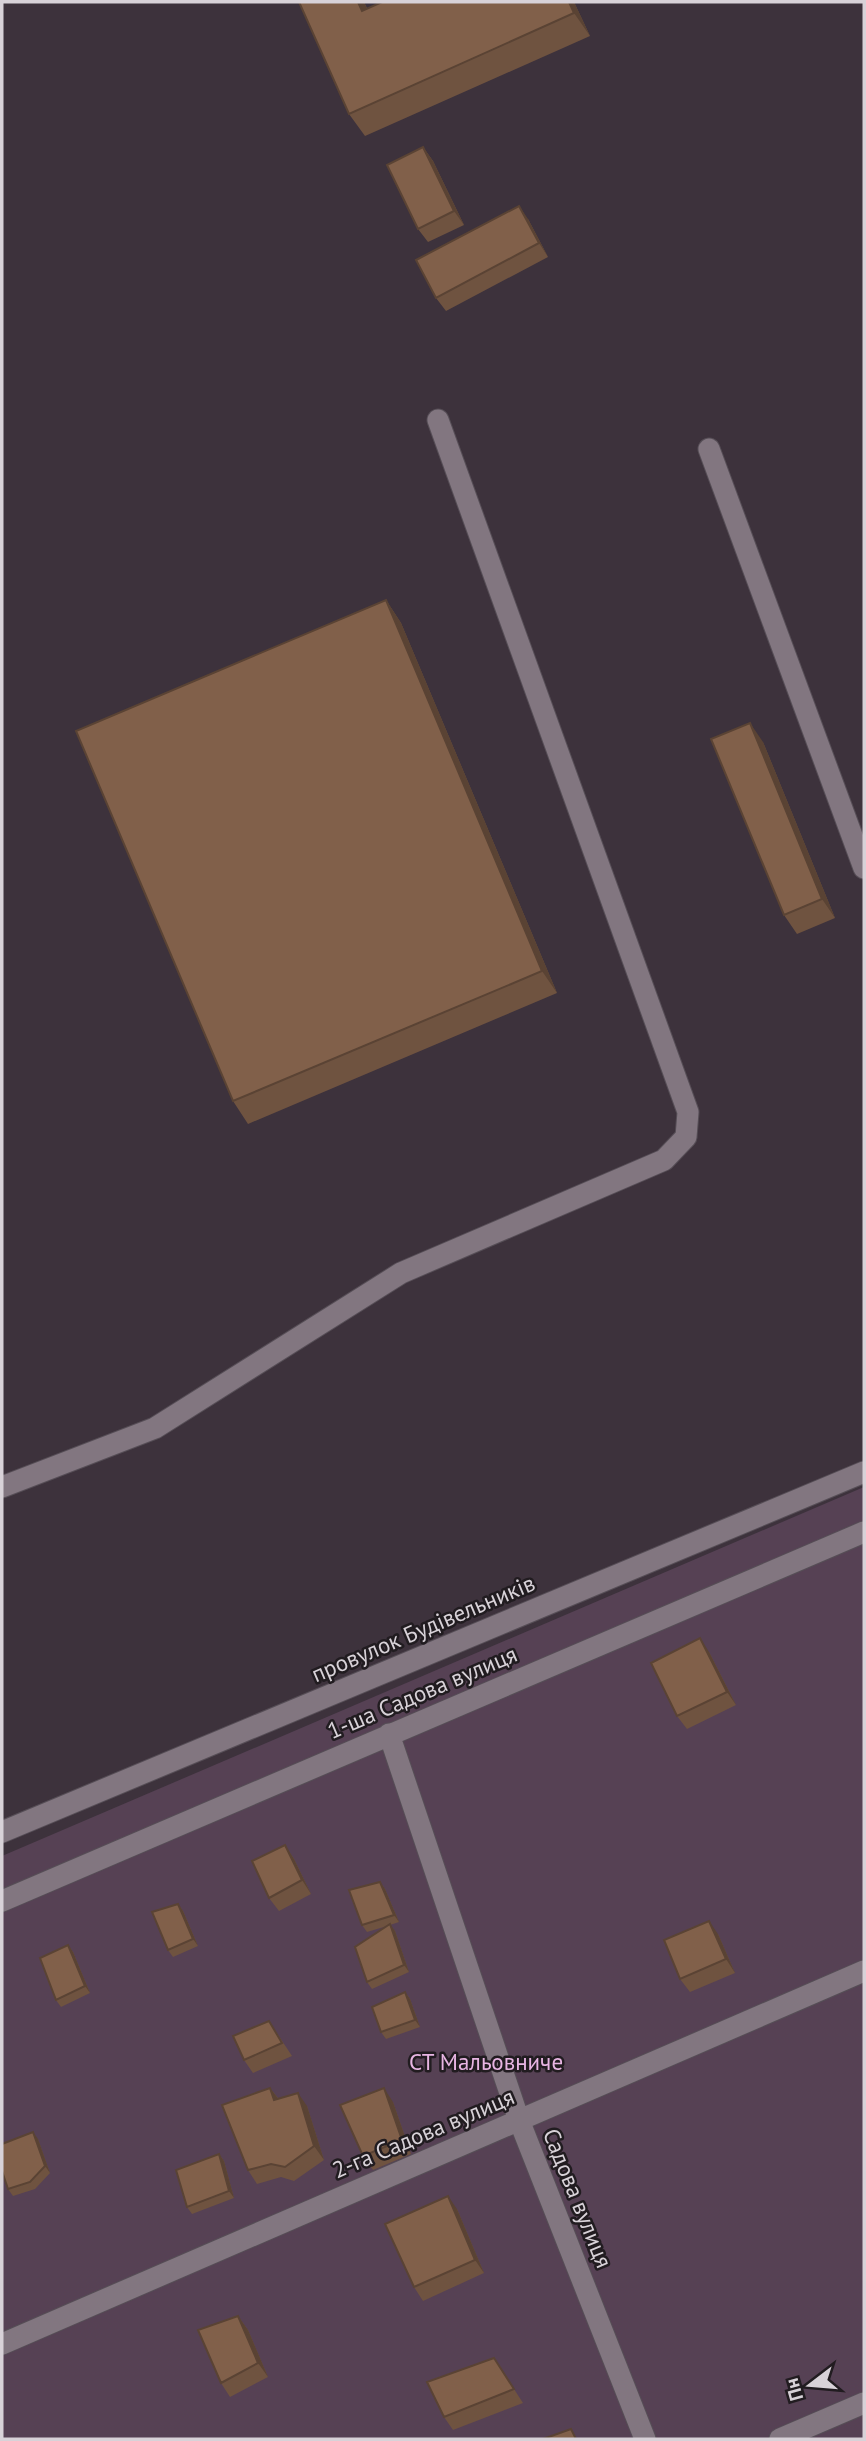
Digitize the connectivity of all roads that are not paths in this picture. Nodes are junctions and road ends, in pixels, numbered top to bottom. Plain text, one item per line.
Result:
1 (438, 420) dead end
2 (709, 449) dead end
3 (864, 868) edge
4 (864, 1472) edge
5 (2, 1487) edge
6 (864, 1532) edge
7 (389, 1734) junction
8 (2, 1832) edge
9 (2, 1901) edge
10 (864, 1971) edge
11 (519, 2120) junction
12 (2, 2344) edge
13 (864, 2403) edge
14 (645, 2439) edge
15 (780, 2439) edge

1 - 5 street
2 - 3 street
4 - 8 street, провулок Будівельників
6 - 7 street, 1-ша Садова вулиця
7 - 9 street, 1-ша Садова вулиця
7 - 11 street, Садова вулиця
10 - 11 street, 2-га Садова вулиця
11 - 12 street, 2-га Садова вулиця
11 - 14 street, Садова вулиця
13 - 15 street

